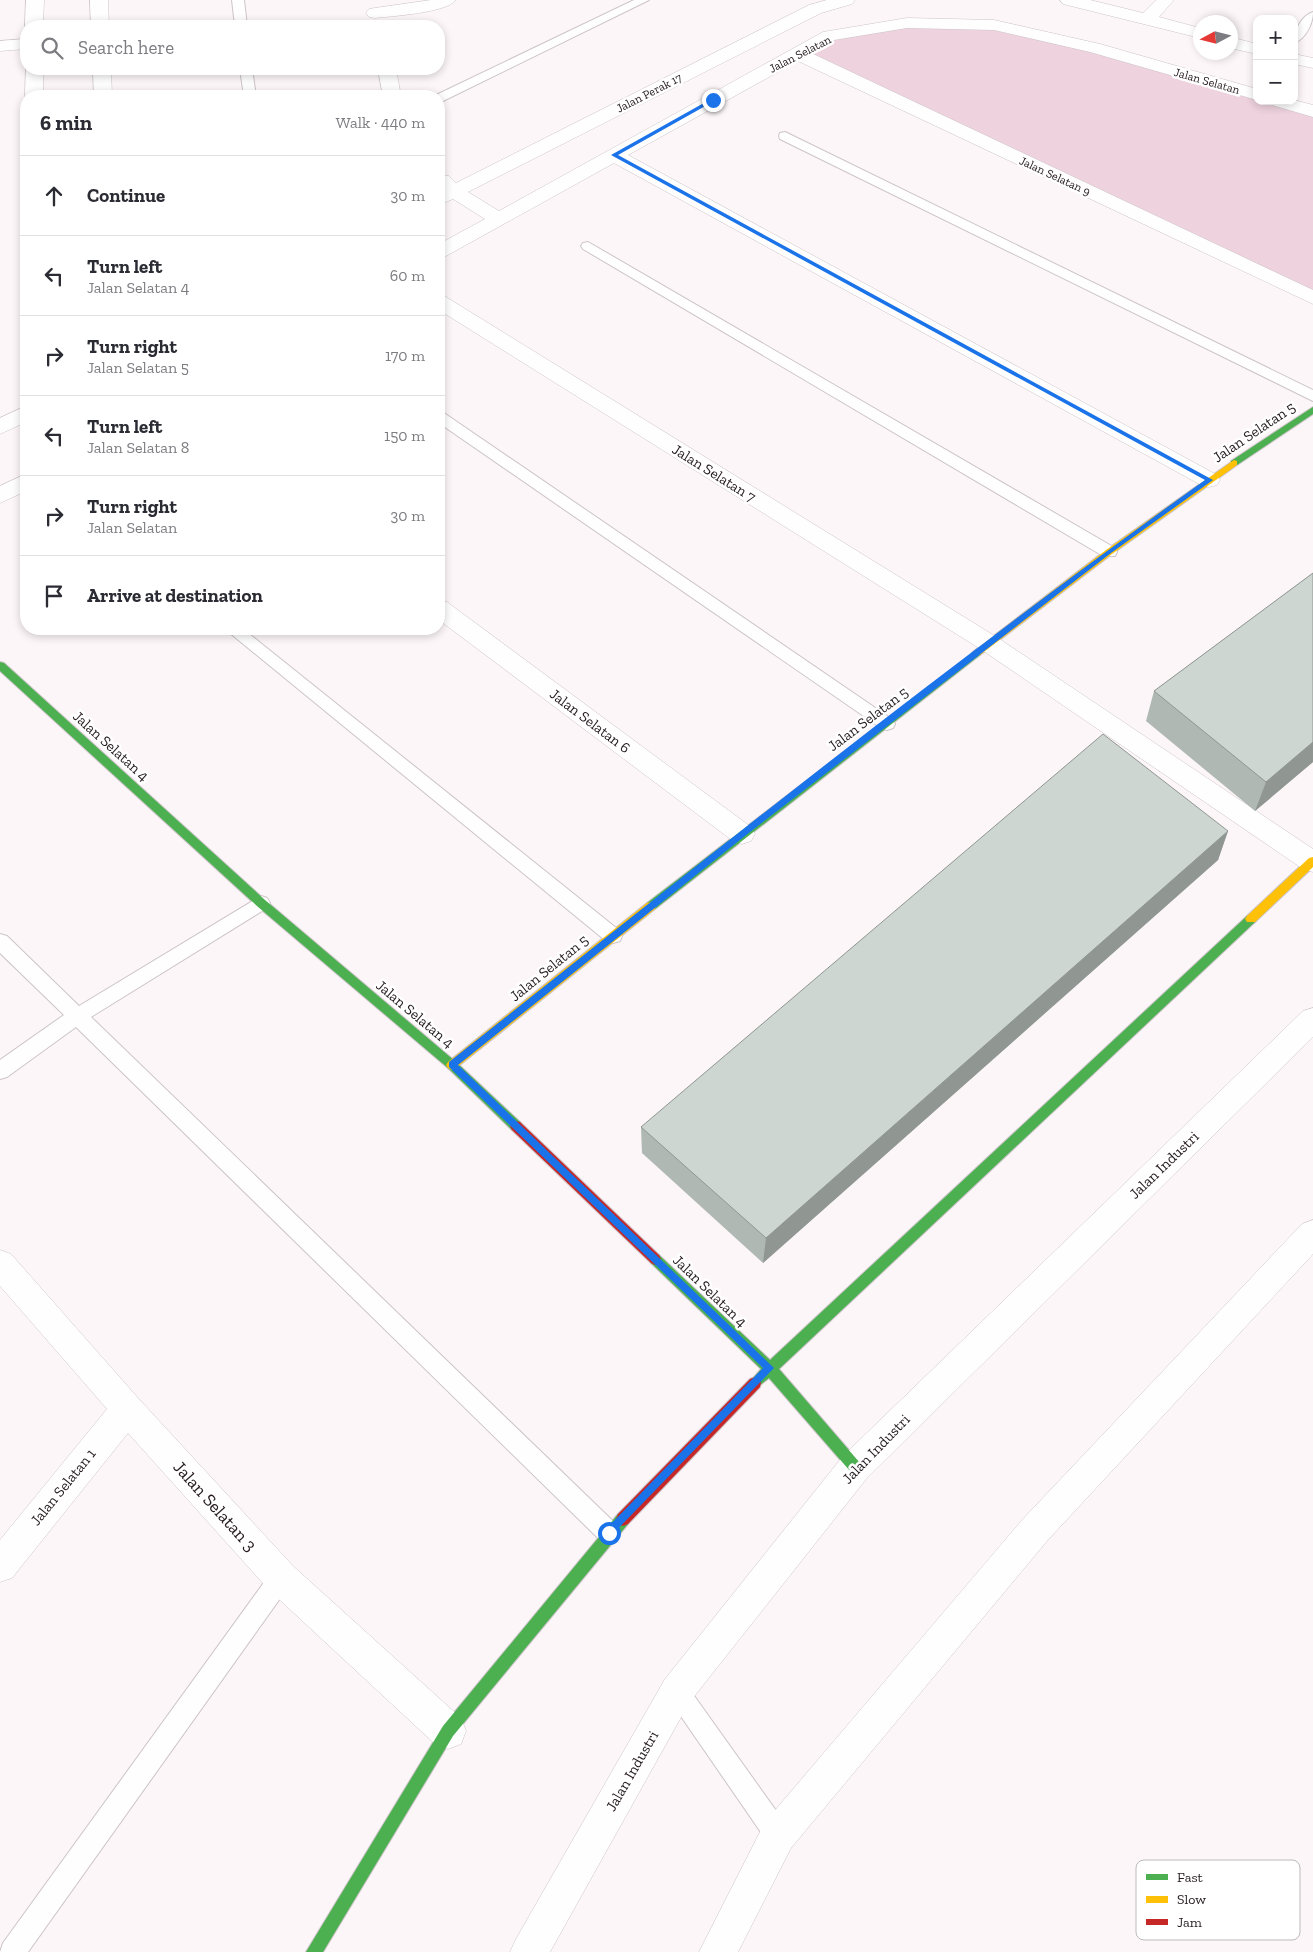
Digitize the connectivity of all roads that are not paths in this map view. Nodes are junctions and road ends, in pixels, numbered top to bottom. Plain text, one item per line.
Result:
1 (35, 0) edge
2 (99, 0) edge
3 (238, 0) edge
4 (447, 0) edge
5 (643, 0) edge
6 (846, 0) edge
7 (1069, 0) edge
8 (1165, 0) edge
9 (375, 13) edge
10 (1313, 16) edge
11 (1148, 19) junction
12 (34, 20) edge
13 (100, 20) edge
14 (240, 20) edge
15 (1193, 31) edge
16 (1298, 34) edge
17 (20, 44) edge
18 (1238, 44) edge
19 (0, 46) edge
20 (1253, 48) edge
21 (798, 54) junction
22 (1298, 60) edge
23 (1313, 63) edge
24 (34, 75) edge
25 (102, 75) edge
26 (247, 75) edge
27 (388, 75) edge
28 (34, 90) edge
29 (103, 90) edge
30 (249, 90) edge
31 (391, 90) edge
32 (1253, 94) edge
33 (445, 95) edge
34 (1292, 105) edge
35 (1313, 111) edge
36 (785, 136) dead end
37 (614, 155) junction
38 (446, 195) edge
39 (499, 219) junction
40 (588, 246) dead end
41 (445, 249) edge
42 (1313, 298) edge
43 (445, 305) edge
44 (1313, 396) edge
45 (1313, 410) edge
46 (20, 416) edge
47 (445, 420) edge
48 (0, 427) edge
49 (1209, 480) junction
50 (20, 484) edge
51 (0, 496) edge
52 (1109, 552) junction
53 (445, 612) edge
54 (240, 635) edge
55 (990, 644) junction
56 (0, 665) edge
57 (887, 724) junction
58 (742, 834) junction
59 (1313, 861) edge
60 (261, 904) junction
61 (613, 936) junction
62 (0, 941) edge
63 (78, 1016) junction
64 (1313, 1019) edge
65 (452, 1065) junction
66 (0, 1071) edge
67 (1313, 1233) edge
68 (0, 1264) edge
69 (769, 1368) junction
70 (127, 1409) junction
71 (856, 1467) junction
72 (609, 1533) junction
73 (0, 1566) edge
74 (281, 1578) junction
75 (677, 1691) junction
76 (448, 1731) junction
77 (778, 1835) junction
78 (12, 1952) edge
79 (314, 1952) edge
80 (529, 1952) edge
81 (718, 1952) edge

1 - 12 street
2 - 13 street
3 - 14 lane
4 - 9 street
5 - 33 lane
6 - 38 street, Jalan Perak 17
7 - 11 street
8 - 11 street
10 - 16 lane
11 - 15 street
17 - 19 street
18 - 20 street
21 - 32 street, Jalan Selatan
21 - 37 street, Jalan Selatan
21 - 42 street, Jalan Selatan 9
22 - 23 street
24 - 28 street
25 - 29 street
26 - 30 lane
27 - 31 street
34 - 35 street
36 - 44 lane
37 - 39 street, Jalan Selatan
37 - 49 street
38 - 39 street
39 - 41 street, Jalan Selatan
40 - 52 lane
43 - 55 street, Jalan Selatan 7
45 - 49 street, Jalan Selatan 5
46 - 48 street
47 - 57 lane
49 - 52 street, Jalan Selatan 5
50 - 51 street
52 - 55 street, Jalan Selatan 5
53 - 58 street, Jalan Selatan 6
54 - 61 lane
55 - 57 street, Jalan Selatan 5
55 - 59 street, Jalan Selatan 7
56 - 60 street, Jalan Selatan 4
57 - 58 street, Jalan Selatan 5
58 - 61 street, Jalan Selatan 5
59 - 69 street
60 - 63 lane
60 - 65 street, Jalan Selatan 4
61 - 65 street, Jalan Selatan 5
62 - 63 lane
63 - 66 lane
63 - 72 lane
64 - 71 street, Jalan Industri
65 - 69 street, Jalan Selatan 4
67 - 77 street
68 - 70 street, Jalan Selatan 3
69 - 71 street, Jalan Selatan 4
69 - 72 street
70 - 73 street, Jalan Selatan 1
70 - 74 street, Jalan Selatan 3
71 - 75 street, Jalan Industri
72 - 76 street
74 - 76 street, Jalan Selatan 3
74 - 78 lane
75 - 77 lane
75 - 80 street, Jalan Industri
76 - 79 street
77 - 81 street

